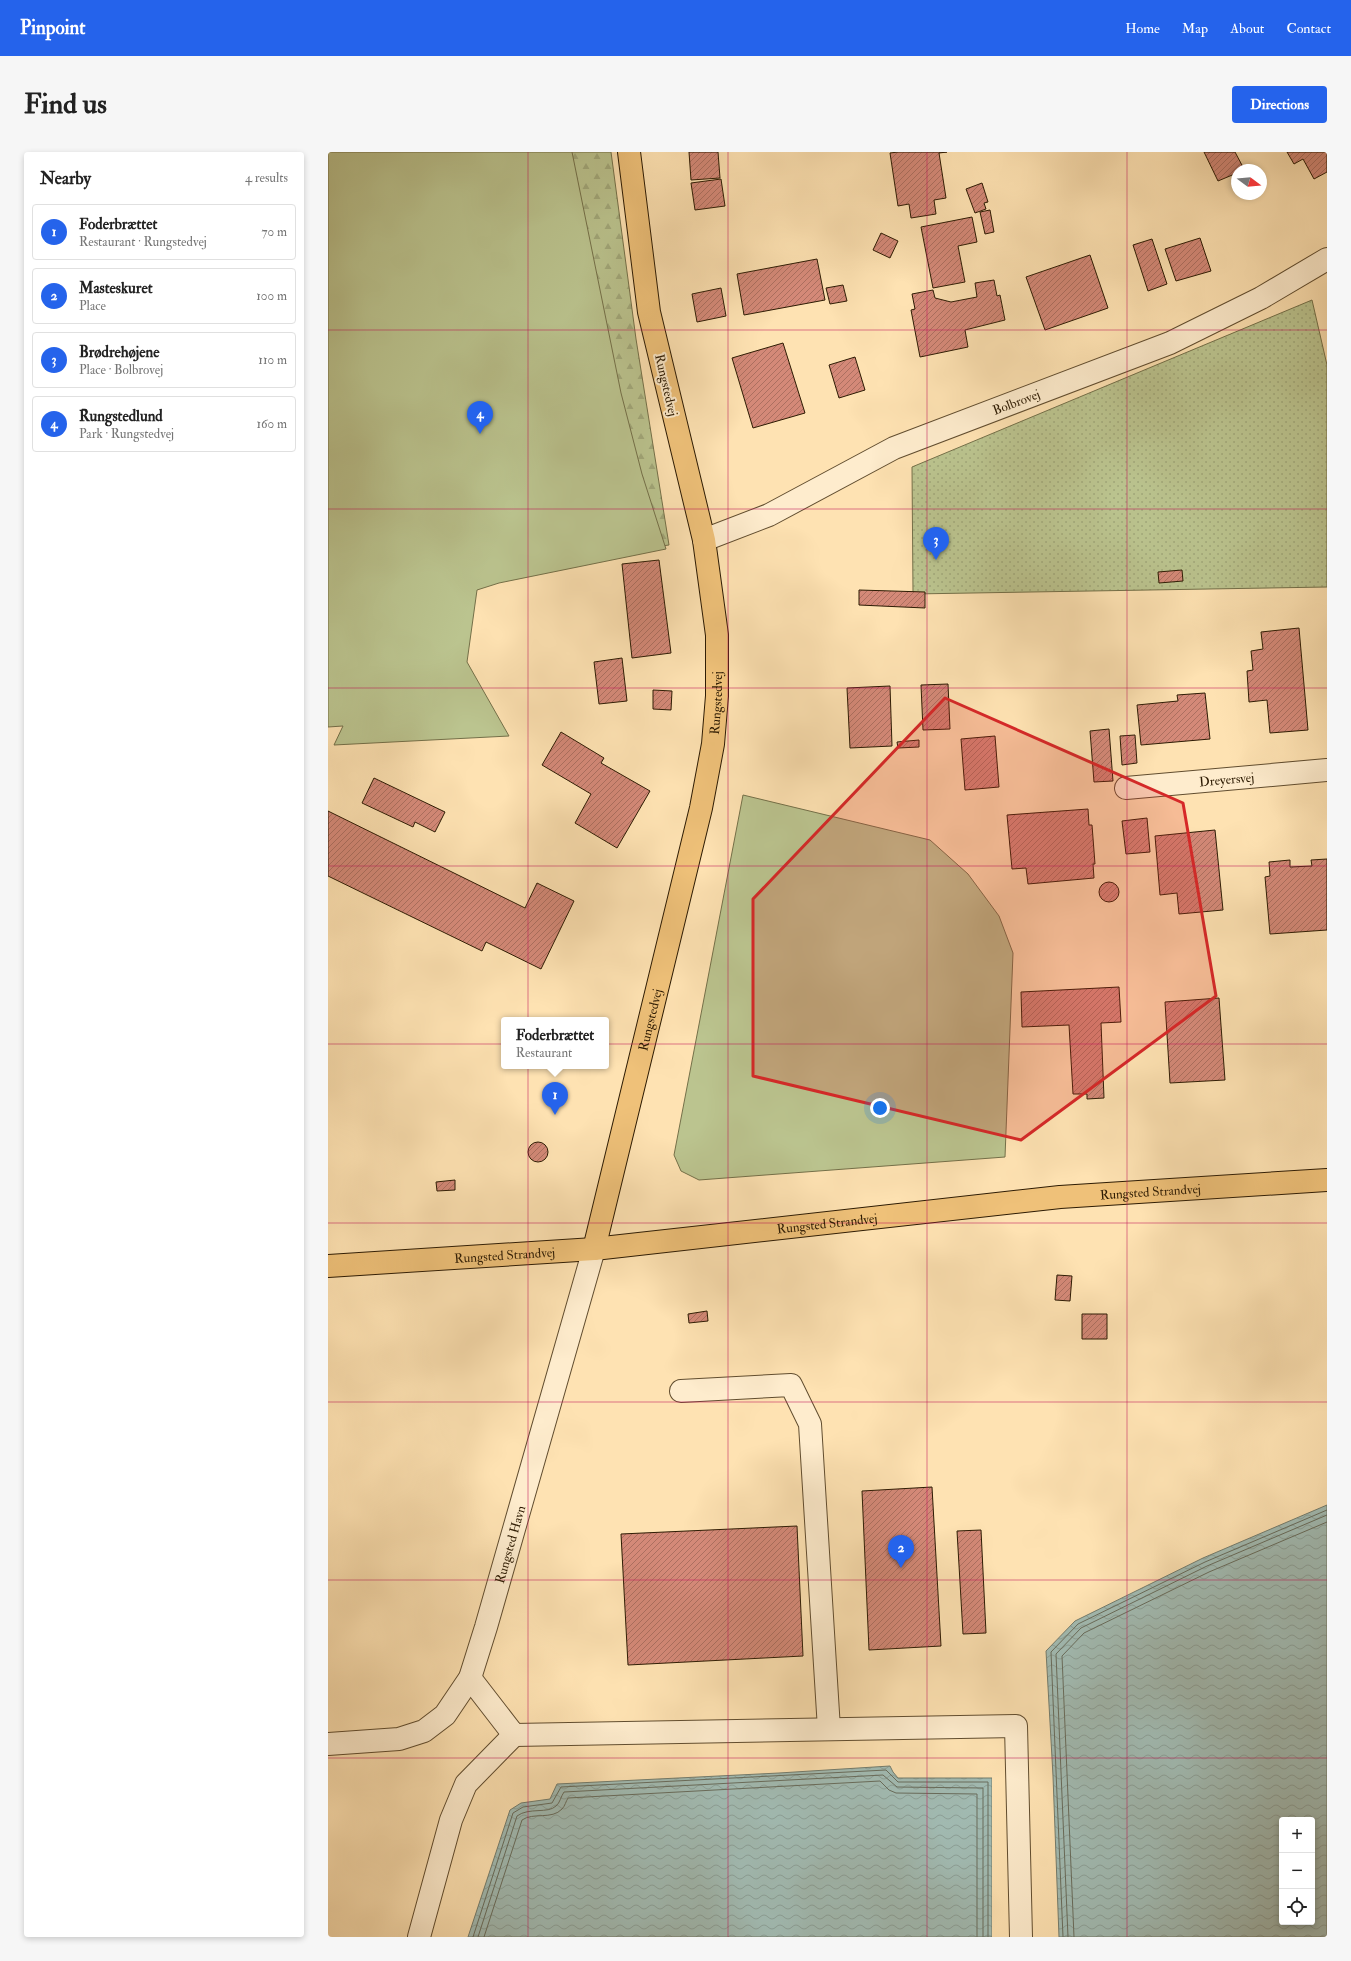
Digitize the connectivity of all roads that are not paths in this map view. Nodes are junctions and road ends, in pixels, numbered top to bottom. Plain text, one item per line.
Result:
1 (629, 152) edge
2 (1327, 260) edge
3 (704, 540) junction
4 (1327, 770) edge
5 (1126, 788) dead end
6 (1327, 1180) edge
7 (594, 1249) junction
8 (328, 1266) edge
9 (681, 1391) dead end
10 (470, 1678) junction
11 (829, 1729) junction
12 (514, 1736) junction
13 (328, 1744) edge
14 (419, 1937) edge
15 (1020, 1937) edge

1 - 3 main road, Rungstedvej
2 - 3 street, Bolbrovej
3 - 7 main road, Rungstedvej
4 - 5 street, Dreyersvej
6 - 7 main road, Rungsted Strandvej
7 - 8 main road, Rungsted Strandvej
7 - 10 street, Rungsted Havn
9 - 11 street
10 - 12 street
10 - 13 street, Rungsted Havn
11 - 12 street
11 - 15 street
12 - 14 street

